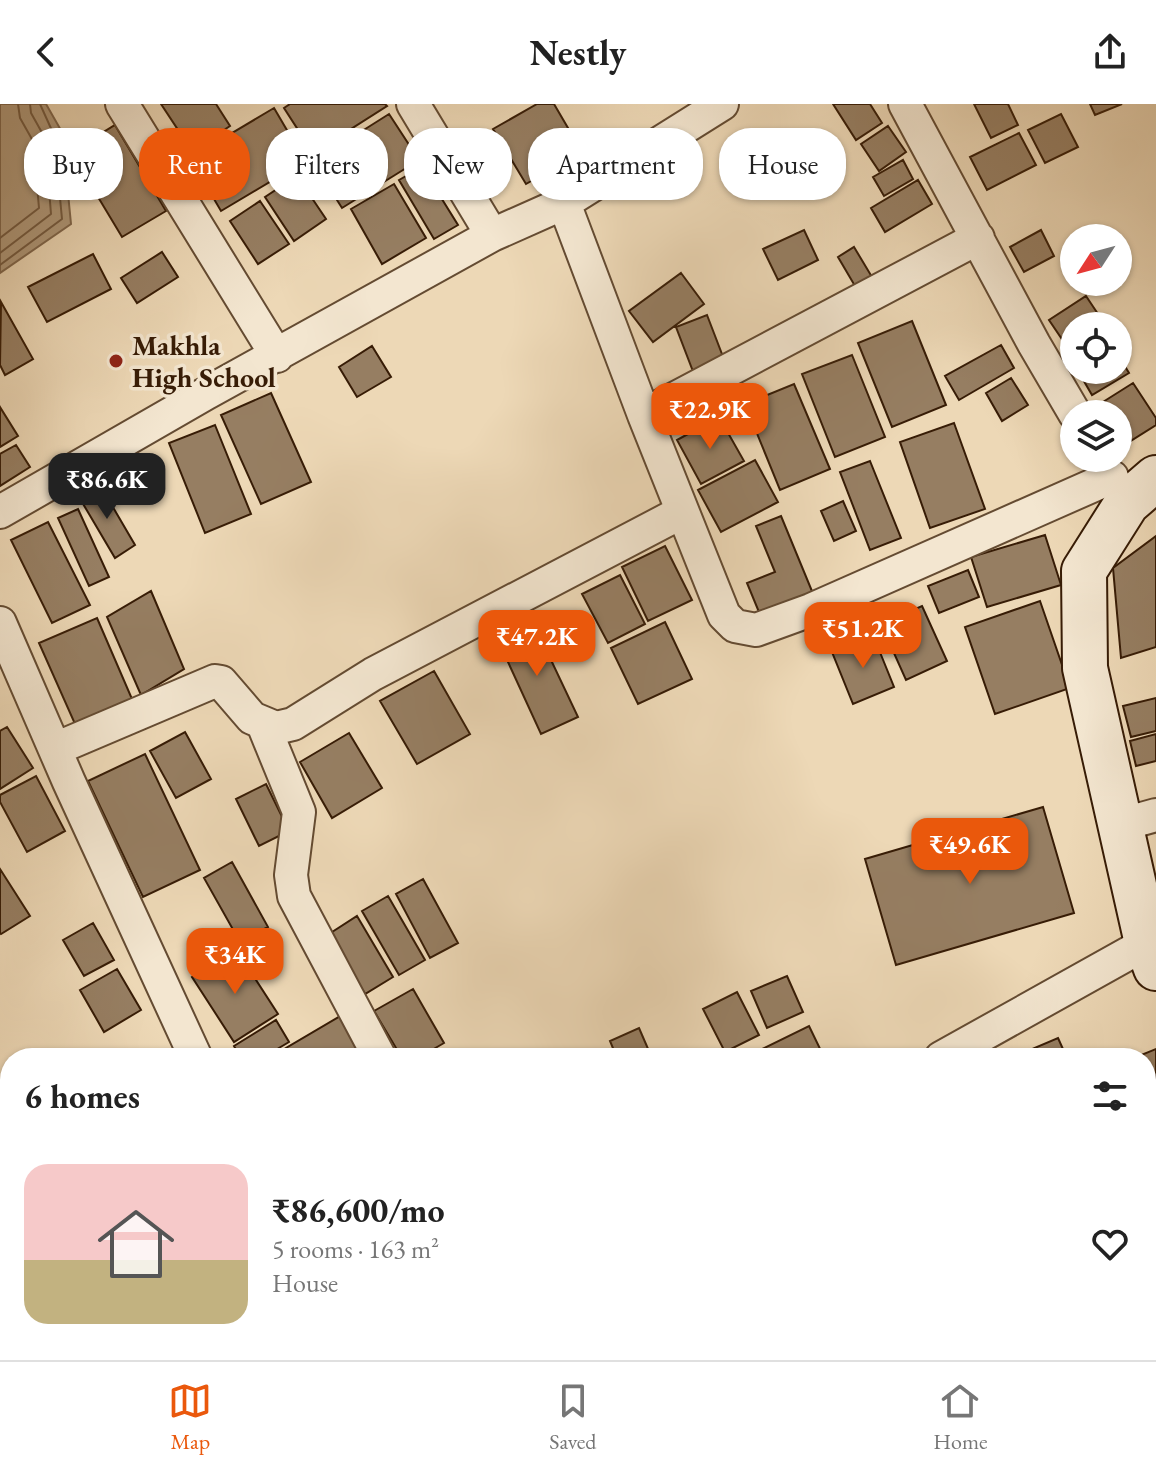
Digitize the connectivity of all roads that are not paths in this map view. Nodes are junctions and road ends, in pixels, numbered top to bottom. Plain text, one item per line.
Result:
1 (122, 104) edge
2 (413, 104) edge
3 (722, 104) edge
4 (918, 108) edge
5 (564, 203) junction
6 (492, 235) junction
7 (978, 238) junction
8 (277, 356) junction
9 (1067, 400) edge
10 (644, 415) junction
11 (1124, 479) edge
12 (0, 512) edge
13 (682, 512) junction
14 (0, 623) edge
15 (263, 724) junction
16 (55, 749) junction
17 (1138, 820) edge
18 (1151, 956) edge
19 (186, 1048) edge
20 (375, 1048) edge
21 (962, 1048) edge

1 - 8 street
2 - 6 street
3 - 5 street
4 - 7 street
5 - 6 street
5 - 10 street
6 - 8 street
7 - 9 street
7 - 10 street
8 - 12 street
10 - 13 street
11 - 13 street
11 - 17 main road
13 - 15 street
14 - 16 street
15 - 16 street
15 - 20 street
16 - 19 street
17 - 18 main road
18 - 21 street

